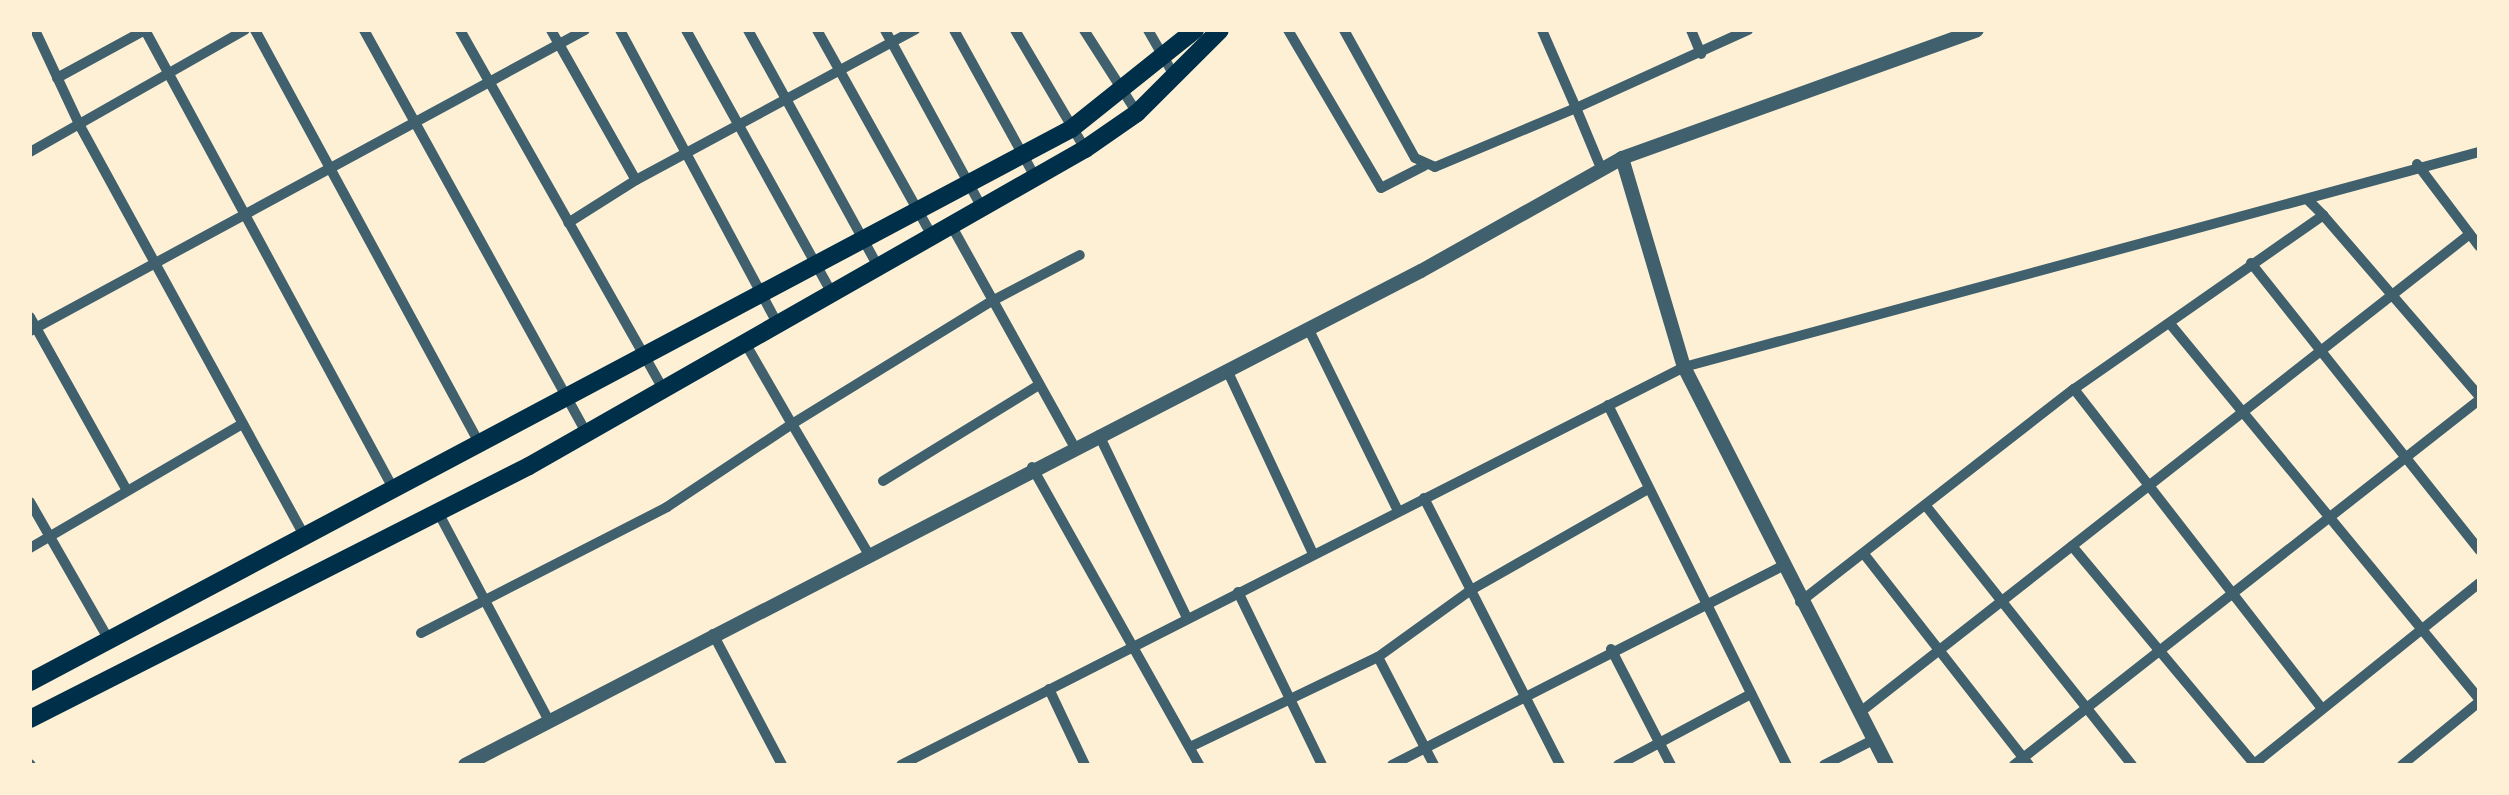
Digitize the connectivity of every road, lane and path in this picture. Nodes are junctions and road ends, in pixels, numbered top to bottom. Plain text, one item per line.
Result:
1 (34, 30) edge
2 (145, 30) edge
3 (245, 30) edge
4 (255, 30) edge
5 (364, 30) edge
6 (460, 30) edge
7 (551, 30) edge
8 (585, 30) edge
9 (620, 30) edge
10 (686, 30) edge
11 (748, 30) edge
12 (817, 30) edge
13 (885, 30) edge
14 (915, 30) edge
15 (954, 30) edge
16 (1015, 30) edge
17 (1084, 30) edge
18 (1148, 30) edge
19 (1194, 30) edge
20 (1220, 30) edge
21 (1288, 30) edge
22 (1344, 30) edge
23 (1542, 30) edge
24 (1691, 30) edge
25 (1748, 30) edge
26 (1977, 30) edge
27 (558, 42) junction
28 (892, 43) junction
29 (1701, 54) junction
30 (1164, 58) junction
31 (841, 72) junction
32 (169, 77) junction
33 (1176, 77) junction
34 (57, 78) junction
35 (487, 83) junction
36 (1122, 92) junction
37 (788, 100) junction
38 (1576, 108) junction
39 (1137, 112) junction
40 (416, 121) junction
41 (80, 126) junction
42 (739, 126) junction
43 (1072, 129) junction
44 (1085, 149) junction
45 (30, 152) edge
46 (686, 152) junction
47 (2479, 152) edge
48 (1022, 155) junction
49 (1622, 158) junction
50 (2417, 164) junction
51 (1424, 166) junction
52 (333, 168) junction
53 (1601, 168) junction
54 (1034, 175) junction
55 (636, 180) junction
56 (966, 187) junction
57 (2308, 200) junction
58 (982, 208) junction
59 (919, 214) junction
60 (2323, 215) junction
61 (249, 216) junction
62 (568, 223) junction
63 (951, 225) junction
64 (2470, 234) junction
65 (932, 236) junction
66 (864, 243) junction
67 (2479, 246) edge
68 (1080, 255) dead end
69 (160, 264) junction
70 (2251, 264) junction
71 (816, 268) junction
72 (879, 268) junction
73 (831, 292) junction
74 (2395, 293) junction
75 (761, 296) junction
76 (992, 301) junction
77 (777, 322) junction
78 (32, 325) edge
79 (2171, 325) junction
80 (1308, 328) junction
81 (744, 340) junction
82 (2324, 351) junction
83 (644, 360) junction
84 (1684, 367) junction
85 (1228, 370) junction
86 (1039, 385) junction
87 (2074, 389) junction
88 (664, 390) junction
89 (2479, 398) edge
90 (566, 399) junction
91 (1608, 405) junction
92 (2245, 409) junction
93 (242, 424) junction
94 (792, 424) junction
95 (587, 434) junction
96 (1098, 435) junction
97 (479, 443) junction
98 (1075, 448) junction
99 (2406, 460) junction
100 (1032, 467) junction
101 (883, 481) dead end
102 (2148, 486) junction
103 (126, 489) junction
104 (394, 490) junction
105 (1646, 490) junction
106 (1424, 498) junction
107 (30, 502) edge
108 (1926, 506) junction
109 (1398, 511) junction
110 (439, 514) junction
111 (2332, 518) junction
112 (304, 535) junction
113 (49, 539) junction
114 (2072, 546) junction
115 (30, 548) edge
116 (2479, 550) edge
117 (868, 553) junction
118 (1313, 554) junction
119 (1864, 554) junction
120 (1780, 566) junction
121 (2479, 584) edge
122 (1471, 590) junction
123 (1238, 592) junction
124 (2233, 595) junction
125 (485, 600) junction
126 (2003, 600) junction
127 (1704, 602) junction
128 (1799, 603) junction
129 (1188, 618) junction
130 (2424, 628) junction
131 (420, 633) dead end
132 (712, 634) junction
133 (110, 641) junction
134 (1135, 644) junction
135 (1611, 649) junction
136 (1939, 651) junction
137 (2158, 654) junction
138 (1378, 657) junction
139 (30, 682) edge
140 (1049, 689) junction
141 (1751, 694) junction
142 (1292, 700) junction
143 (2479, 700) edge
144 (1527, 701) junction
145 (2086, 709) junction
146 (2322, 709) junction
147 (1859, 714) junction
148 (30, 719) edge
149 (548, 721) junction
150 (1873, 740) junction
151 (1660, 744) junction
152 (1190, 747) junction
153 (1425, 748) junction
154 (2022, 763) edge
155 (2254, 764) edge
156 (465, 765) edge
157 (782, 765) edge
158 (902, 765) edge
159 (1085, 765) edge
160 (1199, 765) edge
161 (1322, 765) edge
162 (1392, 765) edge
163 (1434, 765) edge
164 (1560, 765) edge
165 (1618, 765) edge
166 (1671, 765) edge
167 (1787, 765) edge
168 (1824, 765) edge
169 (1888, 765) edge
170 (2132, 765) edge
171 (2402, 765) edge

1 - 34 street
2 - 32 street
2 - 34 street
3 - 32 street
4 - 52 street
5 - 40 street
6 - 35 street
7 - 27 street
8 - 27 street
9 - 46 street
10 - 42 street
11 - 37 street
12 - 31 street
13 - 28 street
14 - 28 street
15 - 48 street
16 - 43 street
17 - 36 street
18 - 30 street
19 - 30 main road
20 - 33 main road
21 - 51 street
22 - 51 street
23 - 38 street
24 - 29 street
25 - 29 street
26 - 49 street
27 - 35 street
27 - 55 street
28 - 31 street
28 - 56 street
29 - 38 street
30 - 33 street
30 - 36 main road
31 - 37 street
31 - 59 street
32 - 41 street
32 - 61 street
33 - 39 main road
34 - 41 street
35 - 40 street
35 - 62 street
36 - 39 street
36 - 43 main road
37 - 42 street
37 - 66 street
38 - 51 street
38 - 53 street
39 - 44 main road
40 - 52 street
40 - 90 street
41 - 45 street
41 - 69 street
42 - 46 street
42 - 71 street
43 - 44 street
43 - 48 main road
44 - 54 main road
46 - 55 street
46 - 75 street
47 - 50 street
48 - 54 street
48 - 56 main road
49 - 53 street
49 - 84 street
50 - 57 street
50 - 64 street
52 - 61 street
52 - 97 street
53 - 80 street
54 - 58 main road
55 - 62 street
56 - 58 street
56 - 59 main road
57 - 60 street
57 - 84 street
58 - 63 main road
59 - 65 street
59 - 66 main road
60 - 70 street
60 - 74 street
61 - 69 street
61 - 104 street
62 - 83 street
63 - 65 main road
63 - 76 street
64 - 67 street
64 - 74 street
65 - 72 main road
66 - 71 main road
66 - 72 street
68 - 76 street
69 - 78 street
69 - 93 street
70 - 79 street
70 - 82 street
71 - 73 street
71 - 75 main road
72 - 73 main road
73 - 77 main road
74 - 82 street
74 - 89 street
75 - 77 street
75 - 83 main road
76 - 86 street
76 - 94 street
77 - 81 main road
78 - 103 street
79 - 87 street
79 - 92 street
80 - 85 street
80 - 109 street
81 - 88 main road
81 - 94 street
82 - 92 street
82 - 99 street
83 - 88 street
83 - 90 main road
84 - 91 street
84 - 120 street
85 - 96 street
85 - 118 street
86 - 98 street
86 - 101 street
87 - 102 street
87 - 108 street
88 - 95 main road
89 - 99 street
90 - 95 street
90 - 97 main road
91 - 105 street
91 - 106 street
92 - 102 street
92 - 111 street
93 - 103 street
93 - 112 street
94 - 117 street
94 - 125 street
95 - 110 main road
96 - 98 street
96 - 129 street
97 - 104 main road
98 - 100 street
99 - 111 street
99 - 116 street
100 - 117 street
100 - 134 street
102 - 114 street
102 - 124 street
103 - 113 street
104 - 112 main road
105 - 122 street
105 - 127 street
106 - 109 street
106 - 122 street
107 - 113 street
108 - 119 street
108 - 126 street
109 - 118 street
110 - 125 street
110 - 148 main road
111 - 124 street
111 - 130 street
112 - 133 main road
113 - 115 street
113 - 133 street
114 - 126 street
114 - 137 street
117 - 132 street
118 - 123 street
119 - 128 street
119 - 136 street
120 - 127 street
120 - 128 street
121 - 130 street
122 - 138 street
122 - 144 street
123 - 129 street
123 - 142 street
124 - 137 street
124 - 146 street
125 - 131 street
125 - 149 street
126 - 136 street
126 - 145 street
127 - 135 street
127 - 141 street
128 - 147 street
129 - 134 street
130 - 143 street
130 - 146 street
132 - 149 street
132 - 157 street
133 - 139 main road
134 - 140 street
134 - 152 street
135 - 144 street
135 - 151 street
136 - 147 street
136 - 154 street
137 - 145 street
137 - 155 street
138 - 142 street
138 - 153 street
140 - 158 street
140 - 159 street
141 - 151 street
141 - 167 street
142 - 152 street
142 - 161 street
143 - 171 street
144 - 153 street
144 - 164 street
145 - 154 street
145 - 170 street
146 - 155 street
147 - 150 street
149 - 156 street
150 - 168 street
150 - 169 street
151 - 165 street
151 - 166 street
152 - 160 street
153 - 162 street
153 - 163 street

